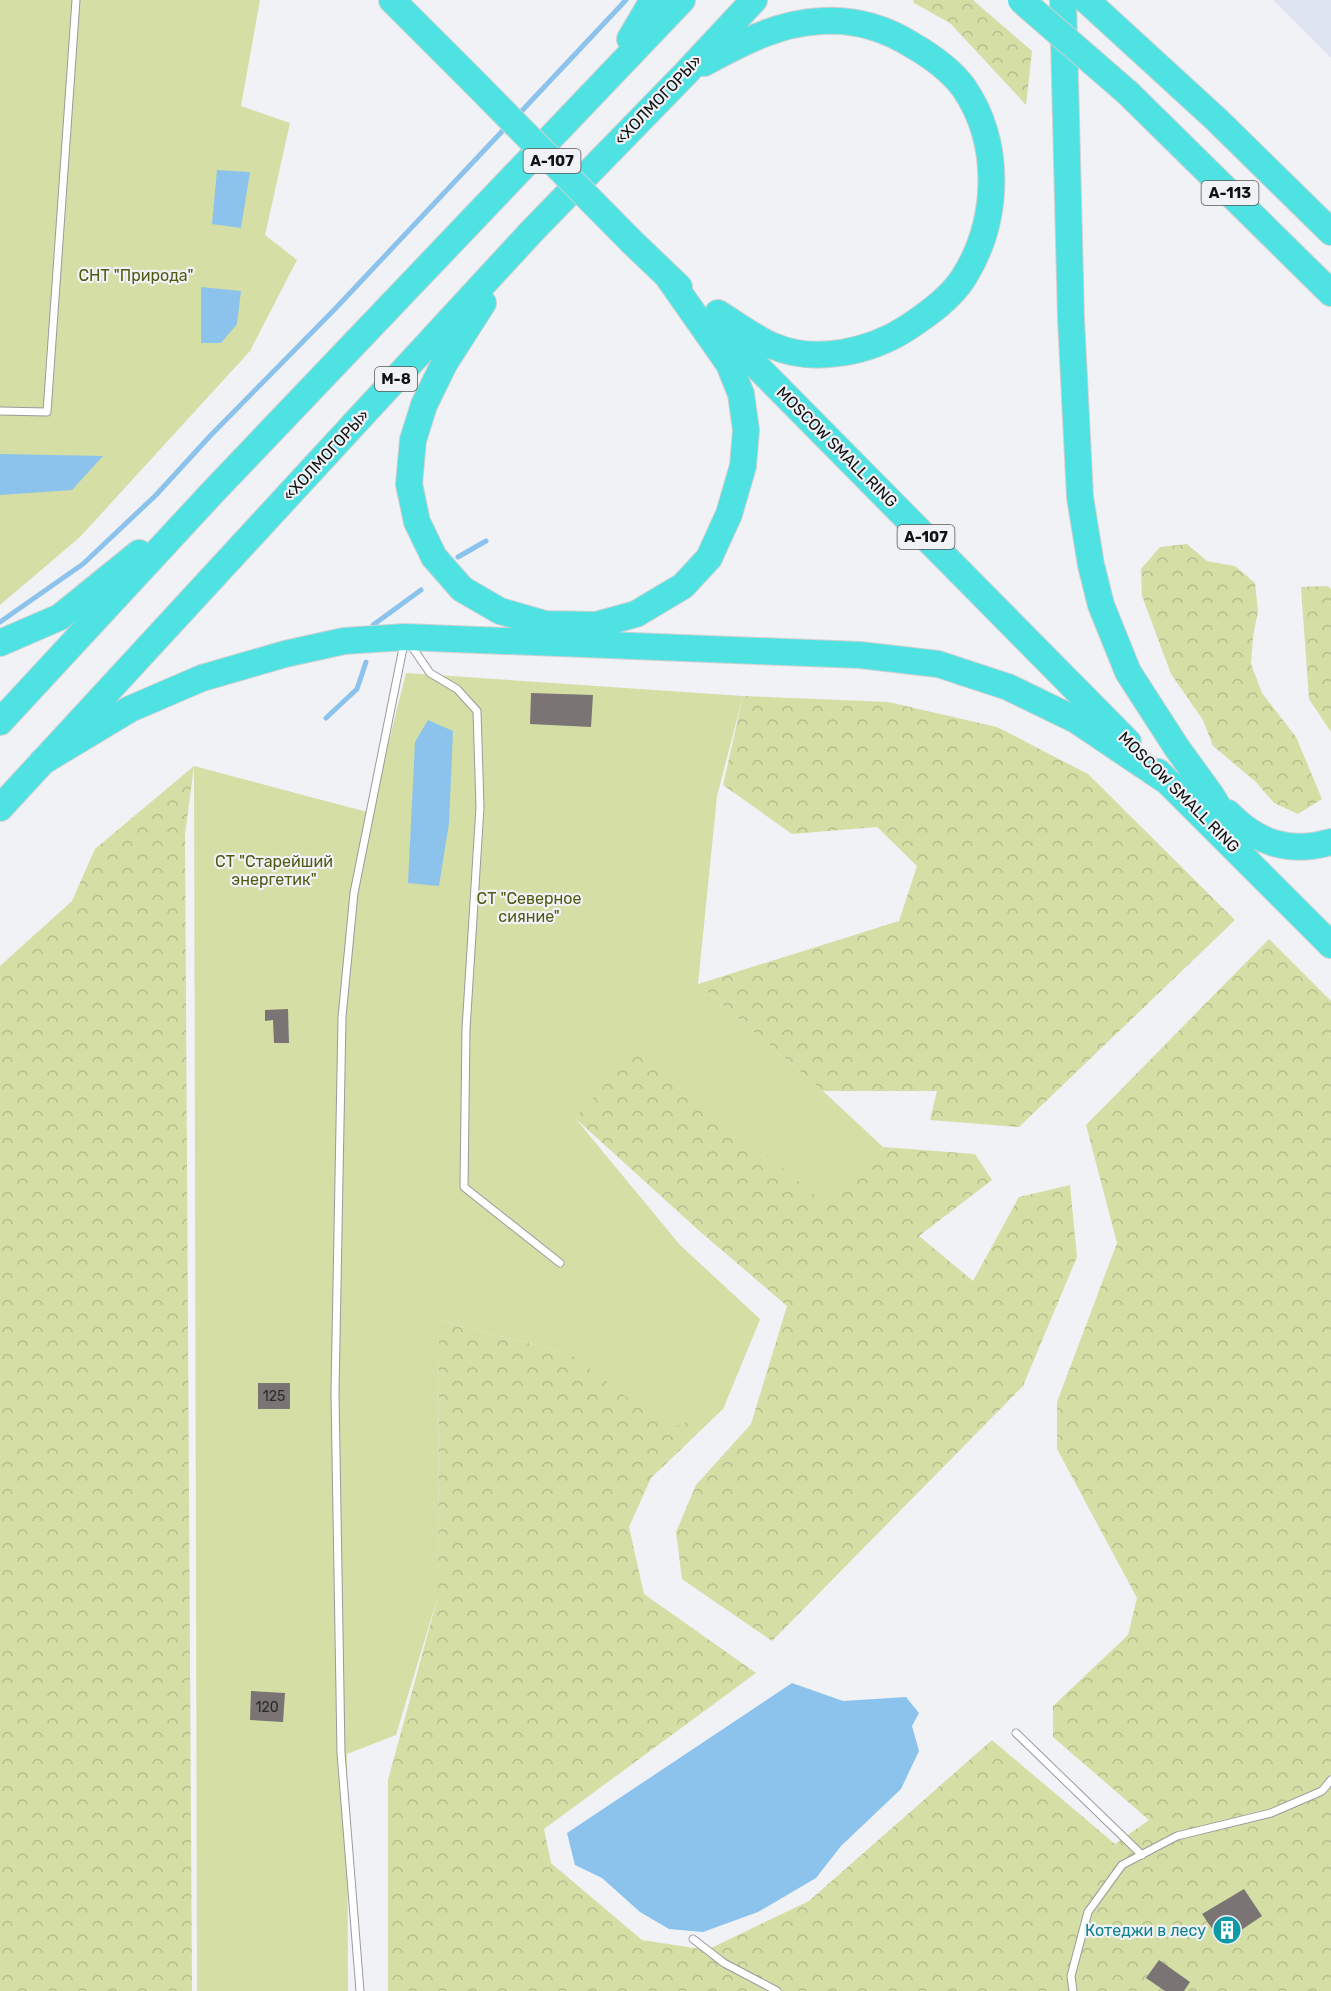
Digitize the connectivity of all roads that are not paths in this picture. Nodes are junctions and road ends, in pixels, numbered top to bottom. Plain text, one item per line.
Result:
1 (76, 0) edge
2 (653, 0) edge
3 (681, 0) edge
4 (754, 0) edge
5 (1021, 0) edge
6 (1063, 0) edge
7 (1086, 0) edge
8 (395, 2) edge
9 (685, 74) junction
10 (602, 84) junction
11 (533, 230) junction
12 (1331, 231) edge
13 (675, 283) junction
14 (1331, 293) edge
15 (0, 411) edge
16 (211, 494) junction
17 (405, 637) junction
18 (0, 643) edge
19 (0, 722) edge
20 (42, 762) junction
21 (1170, 784) junction
22 (1211, 795) junction
23 (0, 808) edge
24 (1331, 842) edge
25 (1258, 871) junction
26 (1331, 945) edge
27 (560, 1263) dead end
28 (1016, 1733) dead end
29 (1331, 1780) edge
30 (1142, 1855) junction
31 (693, 1939) dead end
32 (360, 1991) edge
33 (777, 1991) edge
34 (1073, 1991) edge

1 - 15 lane
2 - 10 highway
3 - 10 highway
4 - 9 highway, «ХОЛМОГОРЫ» / М-8
5 - 14 highway, А-113, bridge
6 - 22 highway
7 - 12 highway, А-113
8 - 13 highway, MOSCOW SMALL RING / А-107, bridge
9 - 11 highway, «ХОЛМОГОРЫ» / М-8
9 - 13 highway
10 - 16 highway
11 - 13 highway
11 - 20 highway, «ХОЛМОГОРЫ» / М-8
13 - 21 highway, MOSCOW SMALL RING / А-107
16 - 18 highway
16 - 19 highway
17 - 20 highway
17 - 21 highway
17 - 27 lane
17 - 32 lane
20 - 23 highway, «ХОЛМОГОРЫ» / М-8
21 - 25 highway, MOSCOW SMALL RING / А-107
22 - 24 highway
22 - 25 highway
25 - 26 highway, MOSCOW SMALL RING / А-107
28 - 30 lane
29 - 30 lane
30 - 34 lane
31 - 33 lane

